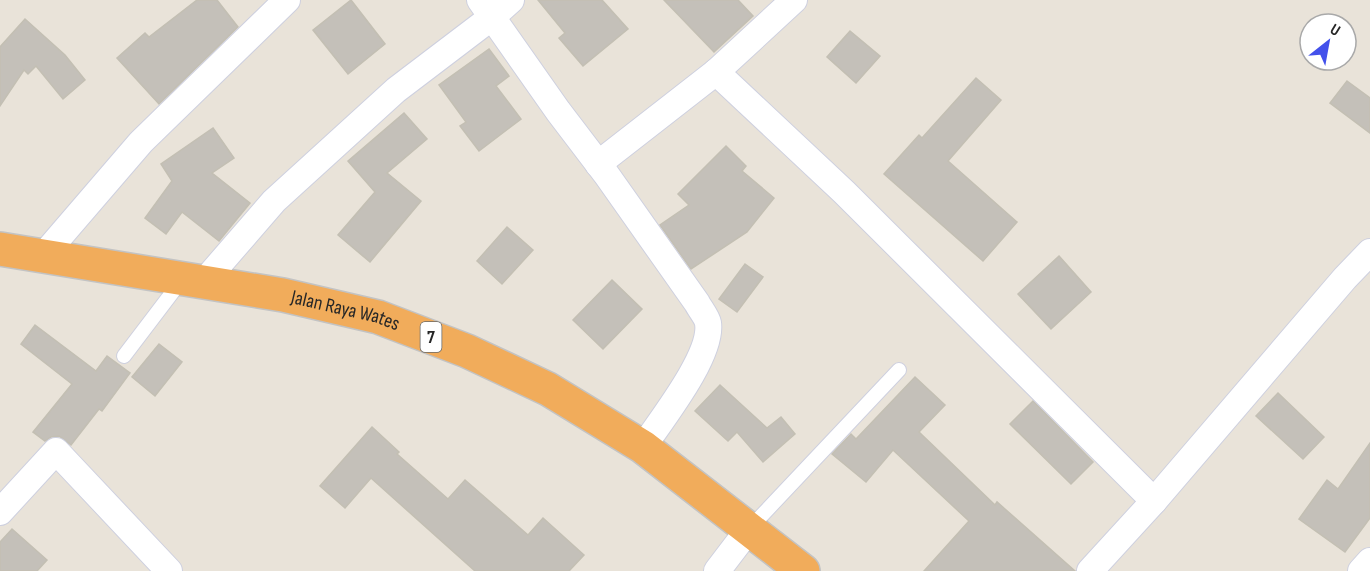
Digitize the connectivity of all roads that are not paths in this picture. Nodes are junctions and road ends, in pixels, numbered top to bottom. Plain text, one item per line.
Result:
1 (287, 0) edge
2 (794, 0) edge
3 (495, 6) edge
4 (716, 72) junction
5 (598, 164) junction
6 (0, 249) edge
7 (1370, 252) edge
8 (43, 256) junction
9 (192, 281) junction
10 (124, 356) dead end
11 (899, 370) dead end
12 (643, 447) junction
13 (1154, 501) junction
14 (0, 512) edge
15 (749, 529) junction
16 (1370, 561) edge
17 (169, 571) edge
18 (717, 571) edge
19 (803, 571) edge
20 (1090, 571) edge
21 (1361, 571) edge

1 - 8 street
2 - 4 street
3 - 5 street
3 - 9 street
4 - 5 street
4 - 13 street
5 - 12 street
6 - 8 highway, Jalan Raya Wates / 7
7 - 13 street
8 - 9 highway, Jalan Raya Wates / 7
9 - 10 lane
9 - 12 highway, Jalan Raya Wates / 7
11 - 15 lane
12 - 15 highway, Jalan Raya Wates / 7
13 - 20 street
14 - 17 street
15 - 18 street
15 - 19 highway, Jalan Raya Wates / 7
16 - 21 street

